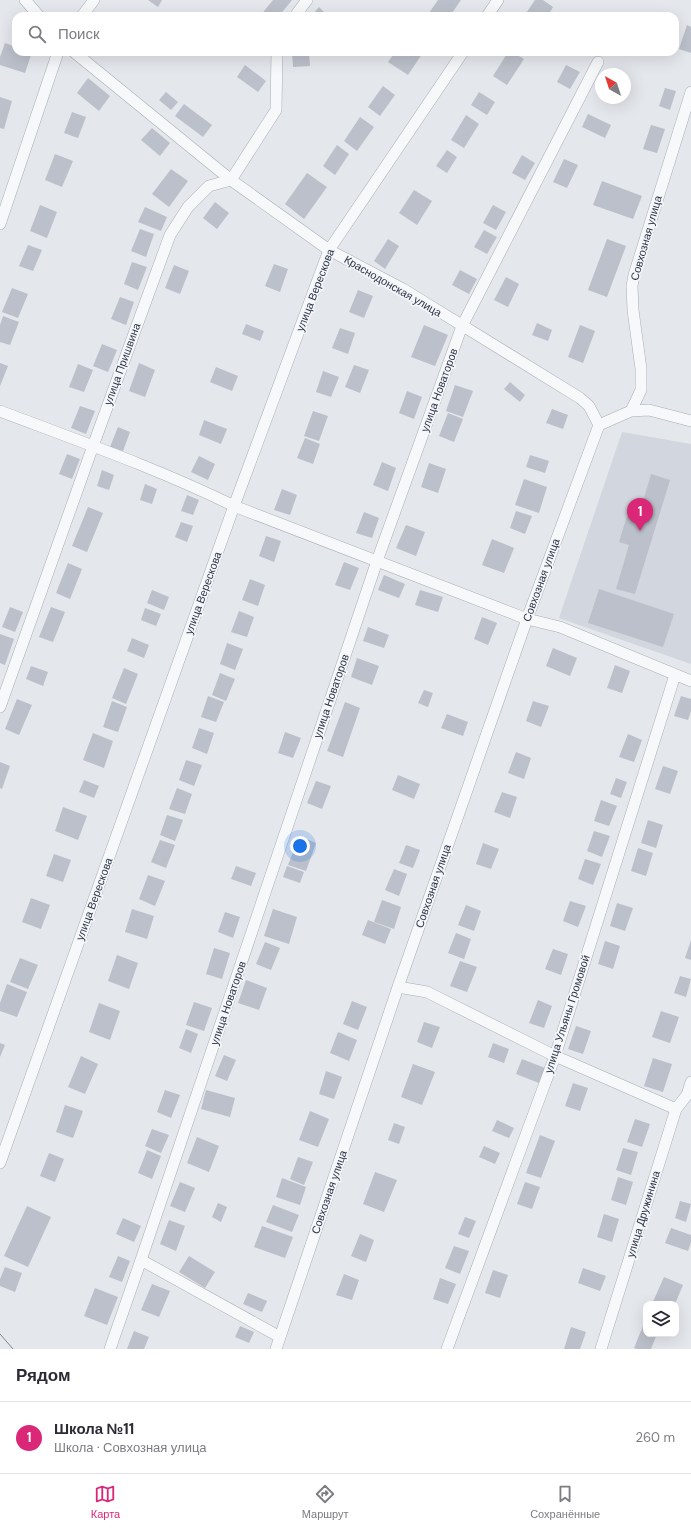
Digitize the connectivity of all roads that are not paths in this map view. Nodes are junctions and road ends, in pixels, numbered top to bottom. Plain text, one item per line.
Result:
1 (25, 0) edge
2 (94, 0) edge
3 (307, 0) edge
4 (498, 0) edge
5 (36, 12) edge
6 (85, 12) edge
7 (298, 12) edge
8 (490, 12) edge
9 (57, 56) edge
10 (79, 56) edge
11 (277, 56) edge
12 (460, 56) edge
13 (598, 62) dead end
14 (691, 92) edge
15 (230, 180) junction
16 (0, 224) edge
17 (329, 250) junction
18 (462, 326) junction
19 (631, 411) junction
20 (0, 412) edge
21 (691, 421) edge
22 (599, 425) junction
23 (93, 446) junction
24 (234, 506) junction
25 (377, 561) junction
26 (527, 619) junction
27 (675, 675) junction
28 (691, 681) edge
29 (0, 707) edge
30 (398, 987) junction
31 (555, 1056) junction
32 (691, 1082) edge
33 (689, 1094) edge
34 (676, 1110) junction
35 (0, 1163) edge
36 (141, 1260) junction
37 (280, 1337) junction
38 (110, 1349) edge
39 (276, 1349) edge
40 (447, 1349) edge
41 (601, 1349) edge

1 - 5 street
2 - 6 street
3 - 7 street
4 - 8 street
9 - 16 street
10 - 15 street, Краснодонская улица
11 - 15 street
12 - 17 street, улица Верескова
13 - 18 street, улица Новаторов
14 - 19 street, Совхозная улица
15 - 17 street, Краснодонская улица
15 - 23 street, улица Пришвина
17 - 18 street, Краснодонская улица
17 - 24 street, улица Верескова
18 - 22 street, Краснодонская улица
18 - 25 street, улица Новаторов
19 - 21 street
19 - 22 street
20 - 23 street
22 - 26 street, Совхозная улица
23 - 24 street
23 - 29 street, улица Пришвина
24 - 25 street
24 - 35 street, улица Верескова
25 - 26 street
25 - 36 street, улица Новаторов
26 - 27 street
26 - 30 street, Совхозная улица
27 - 28 street
27 - 31 street, улица Ульяны Громовой
30 - 31 street
30 - 37 street, Совхозная улица
31 - 34 street
31 - 40 street, улица Ульяны Громовой
32 - 33 street, улица Дружинина
33 - 34 street, улица Дружинина
34 - 41 street, улица Дружинина
36 - 37 street
36 - 38 street, улица Новаторов
37 - 39 street, Совхозная улица

